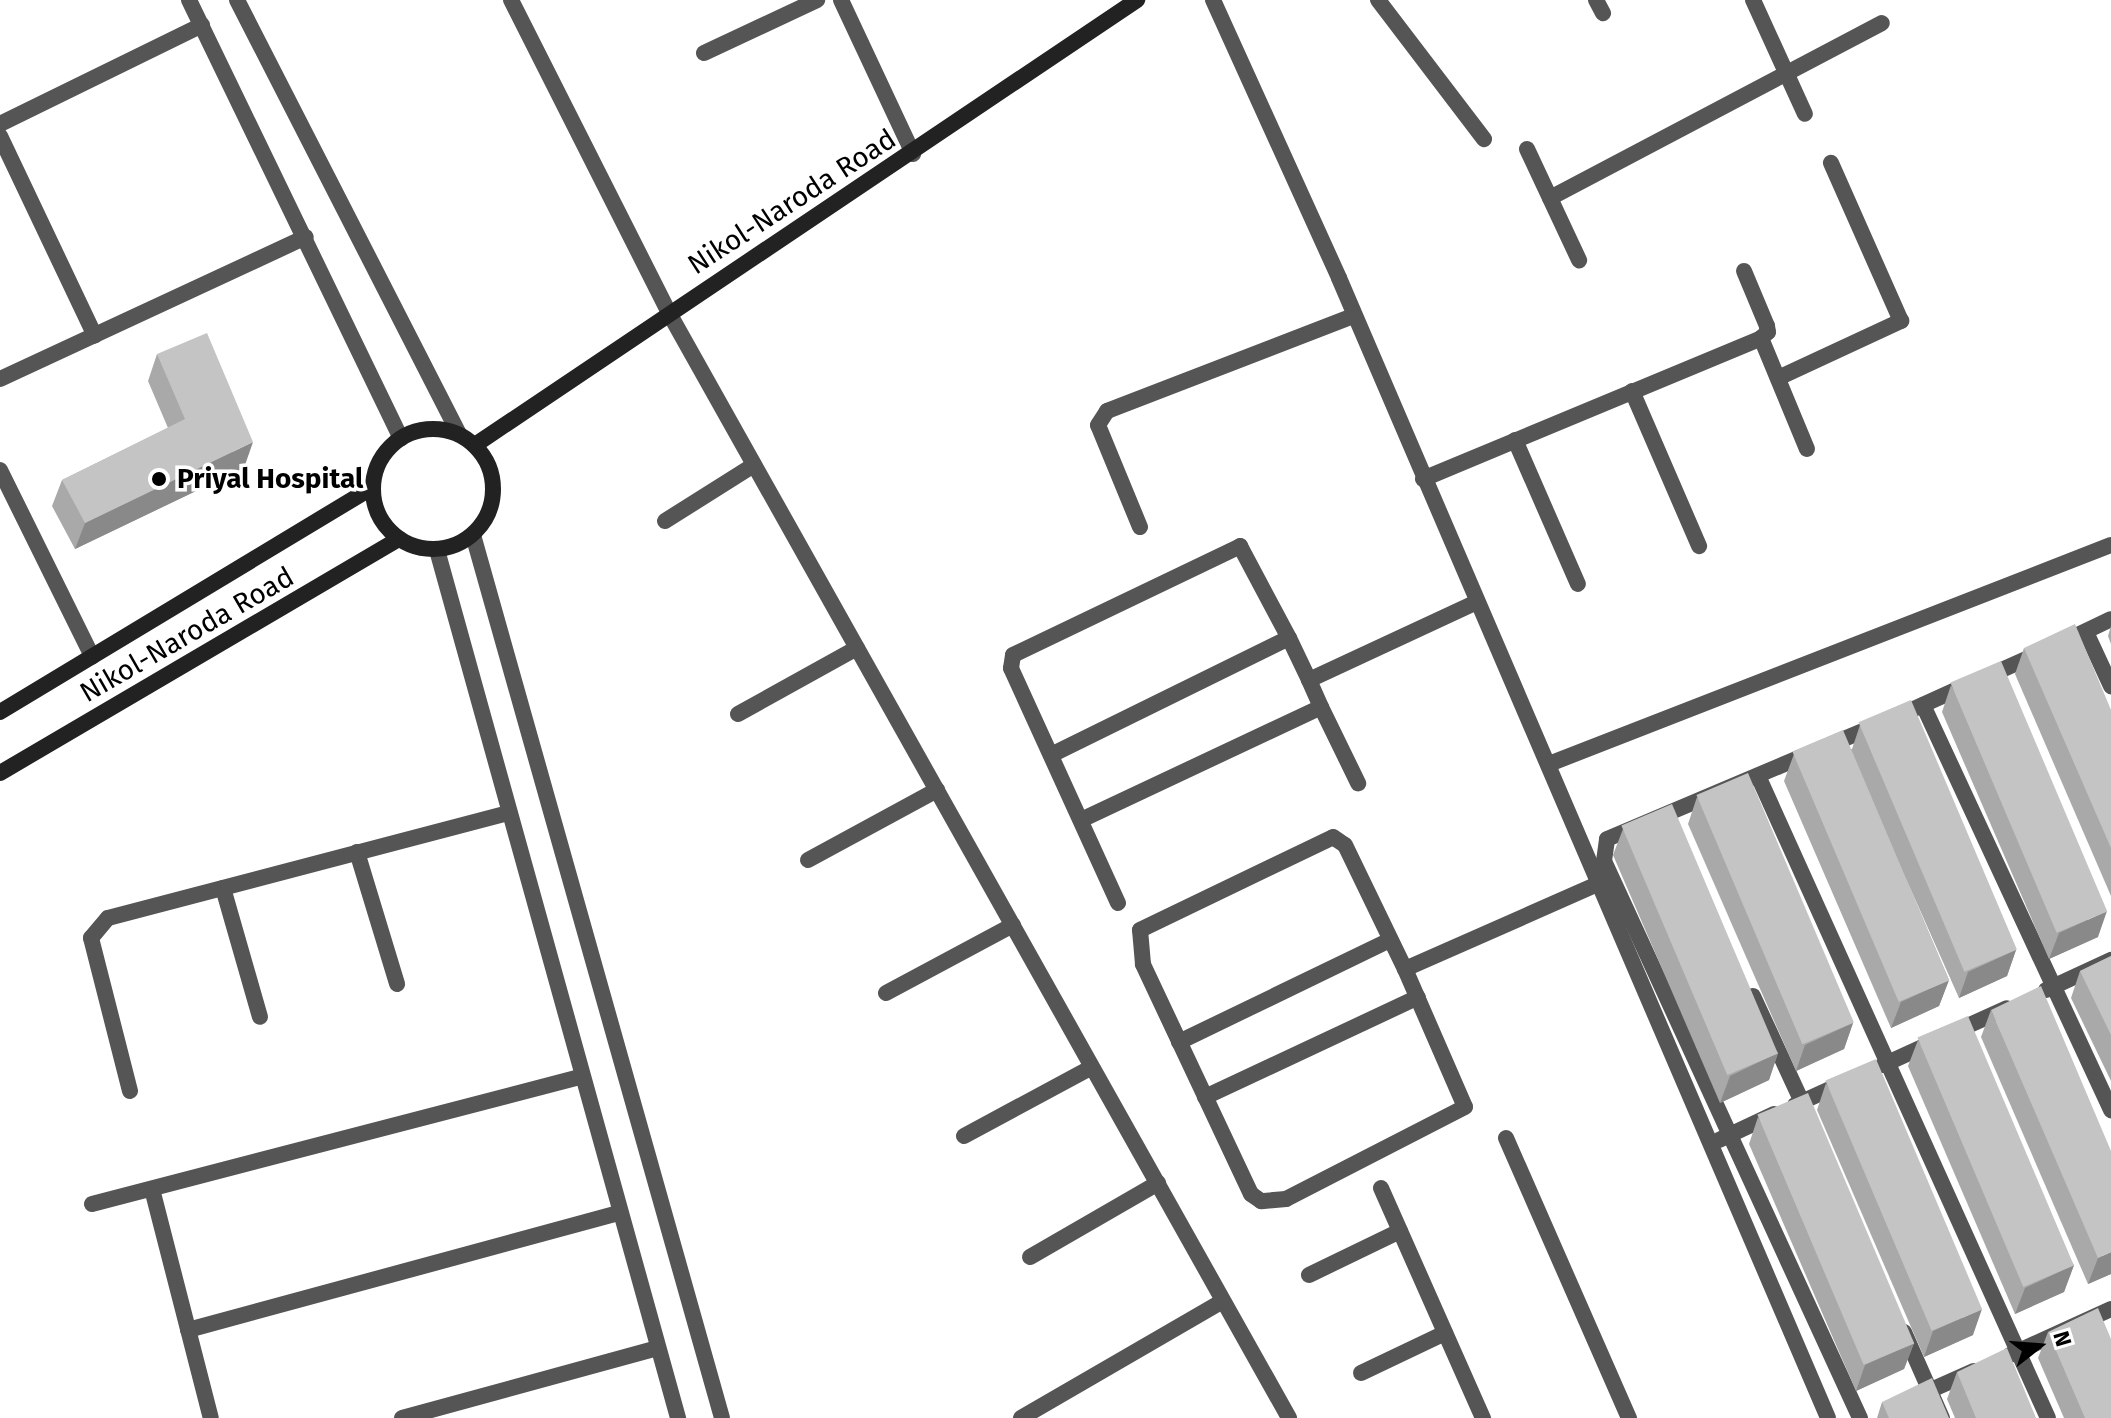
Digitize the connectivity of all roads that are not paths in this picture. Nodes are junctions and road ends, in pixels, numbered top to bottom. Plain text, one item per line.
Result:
1 (189, 0) edge
2 (237, 0) edge
3 (511, 0) edge
4 (817, 0) edge
5 (841, 0) edge
6 (1137, 0) edge
7 (1213, 0) edge
8 (1378, 0) edge
9 (1753, 0) edge
10 (1882, 23) dead end
11 (202, 25) junction
12 (704, 53) dead end
13 (1786, 72) junction
14 (1805, 114) dead end
15 (0, 124) edge
16 (0, 136) edge
17 (1484, 139) dead end
18 (1527, 149) dead end
19 (913, 154) junction
20 (1831, 163) dead end
21 (1550, 198) junction
22 (306, 237) junction
23 (1579, 260) dead end
24 (1744, 271) dead end
25 (669, 313) junction
26 (1351, 317) junction
27 (95, 336) junction
28 (1761, 338) junction
29 (1778, 378) junction
30 (0, 379) edge
31 (1632, 391) junction
32 (459, 434) junction
33 (401, 438) junction
34 (1515, 440) junction
35 (475, 445) junction
36 (1807, 449) dead end
37 (754, 465) junction
38 (0, 470) edge
39 (1423, 479) junction
40 (372, 488) junction
41 (665, 521) dead end
42 (1140, 527) dead end
43 (473, 535) junction
44 (399, 539) junction
45 (2111, 545) edge
46 (1699, 546) dead end
47 (437, 550) junction
48 (1578, 584) dead end
49 (1477, 602) junction
50 (2111, 619) edge
51 (2086, 632) junction
52 (1289, 638) junction
53 (857, 648) junction
54 (92, 656) junction
55 (1309, 680) junction
56 (2111, 686) edge
57 (1923, 705) junction
58 (1321, 707) junction
59 (0, 712) edge
60 (738, 714) dead end
61 (1051, 755) junction
62 (1549, 764) junction
63 (0, 773) edge
64 (1759, 778) junction
65 (1358, 783) dead end
66 (937, 790) junction
67 (509, 813) junction
68 (1081, 820) junction
69 (357, 852) junction
70 (808, 860) dead end
71 (1600, 883) junction
72 (223, 888) junction
73 (1118, 903) dead end
74 (1013, 925) junction
75 (1390, 940) junction
76 (2111, 960) edge
77 (1405, 969) junction
78 (1743, 974) edge
79 (397, 984) dead end
80 (2055, 986) junction
81 (886, 993) dead end
82 (1418, 997) junction
83 (260, 1017) dead end
84 (1179, 1042) junction
85 (1890, 1062) junction
86 (1092, 1067) junction
87 (580, 1077) junction
88 (130, 1091) dead end
89 (1205, 1097) junction
90 (1802, 1102) junction
91 (2111, 1110) edge
92 (1815, 1130) edge
93 (1727, 1135) junction
94 (964, 1136) dead end
95 (1506, 1138) dead end
96 (1710, 1144) junction
97 (1158, 1183) junction
98 (1381, 1188) dead end
99 (152, 1189) junction
100 (92, 1204) dead end
101 (620, 1213) junction
102 (1400, 1231) junction
103 (1030, 1257) dead end
104 (1309, 1275) dead end
105 (1223, 1301) junction
106 (2111, 1309) edge
107 (1898, 1319) edge
108 (188, 1330) junction
109 (1445, 1333) junction
110 (658, 1348) junction
111 (2018, 1351) junction
112 (1361, 1373) dead end
113 (1930, 1391) junction
114 (1906, 1402) edge
115 (211, 1418) edge
116 (402, 1418) edge
117 (678, 1418) edge
118 (722, 1418) edge
119 (1021, 1418) edge
120 (1289, 1418) edge
121 (1483, 1418) edge
122 (1629, 1418) edge
123 (1828, 1418) edge
124 (1860, 1418) edge
125 (1942, 1418) edge
126 (2048, 1418) edge

1 - 11 street
2 - 32 street
3 - 25 street
4 - 12 street
5 - 19 street
6 - 19 main road, Nikol-Naroda Road
7 - 26 street
8 - 17 street
9 - 13 street
10 - 13 street
11 - 15 street
11 - 22 street
13 - 14 street
13 - 21 street
16 - 27 street
18 - 21 street
19 - 25 main road, Nikol-Naroda Road
20 - 29 street
21 - 23 street
22 - 27 street
22 - 33 street
24 - 28 street
25 - 35 main road, Nikol-Naroda Road
25 - 37 street
26 - 39 street
26 - 42 street
27 - 30 street
28 - 29 street
28 - 31 street
29 - 36 street
31 - 34 street
31 - 46 street
32 - 33 main road
32 - 35 main road
33 - 40 main road
34 - 39 street
34 - 48 street
35 - 43 main road
37 - 41 street
37 - 53 street
38 - 54 street
39 - 49 street
40 - 44 main road
40 - 54 main road, Nikol-Naroda Road
43 - 47 main road
43 - 118 street
44 - 47 main road
44 - 63 main road, Nikol-Naroda Road
45 - 62 street
47 - 67 street
49 - 55 street
49 - 62 street
50 - 51 street
51 - 56 street
51 - 57 street
52 - 55 street
52 - 61 street
52 - 61 street
53 - 60 street
53 - 66 street
54 - 59 main road, Nikol-Naroda Road
55 - 58 street
57 - 64 street
57 - 80 street
58 - 65 street
58 - 68 street
61 - 68 street
62 - 71 street
64 - 85 street
64 - 93 street
66 - 70 street
66 - 74 street
67 - 69 street
67 - 87 street
68 - 73 street
69 - 72 street
69 - 79 street
71 - 77 street
71 - 96 street
72 - 83 street
72 - 88 street
74 - 81 street
74 - 86 street
75 - 77 street
75 - 84 street
75 - 84 street
76 - 80 street
77 - 82 street
78 - 90 street
80 - 85 street
80 - 91 street
82 - 89 street
82 - 89 street
84 - 89 street
85 - 90 street
85 - 111 street
86 - 94 street
86 - 97 street
87 - 99 street
87 - 101 street
90 - 92 street
90 - 93 street
93 - 96 street
93 - 124 street
95 - 122 street
96 - 123 street
97 - 103 street
97 - 105 street
98 - 102 street
99 - 100 street
99 - 108 street
101 - 108 street
101 - 110 street
102 - 104 street
102 - 109 street
105 - 119 street
105 - 120 street
106 - 111 street
107 - 113 street
108 - 115 street
109 - 112 street
109 - 121 street
110 - 116 street
110 - 117 street
111 - 113 street
111 - 126 street
113 - 114 street
113 - 125 street

